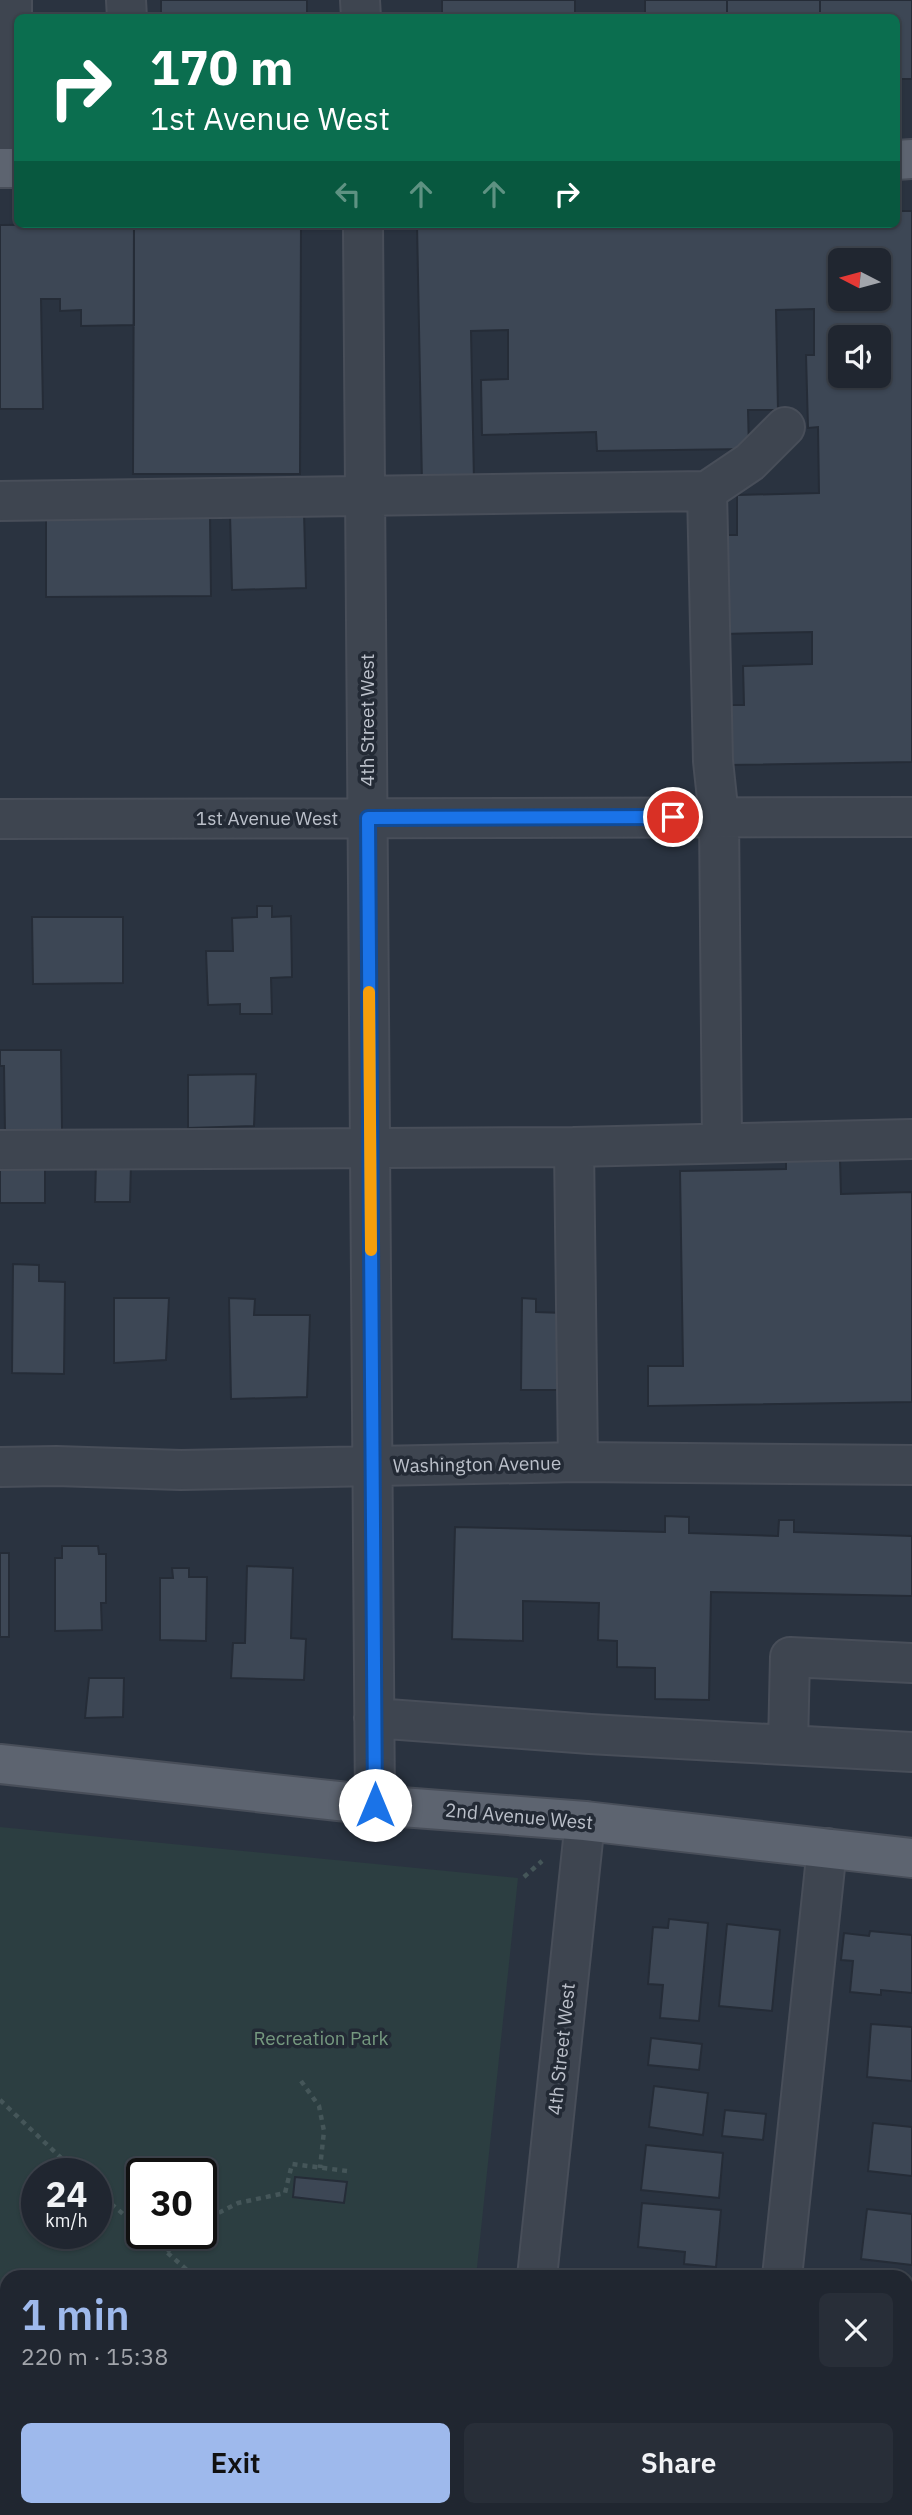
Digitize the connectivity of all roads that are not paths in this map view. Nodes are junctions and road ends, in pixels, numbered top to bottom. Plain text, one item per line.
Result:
1 (12, 0) edge
2 (10, 168) edge
3 (363, 228) edge
4 (785, 427) dead end
5 (707, 491) junction
6 (366, 496) junction
7 (0, 501) edge
8 (719, 817) junction
9 (912, 817) edge
10 (368, 818) junction
11 (0, 819) edge
12 (912, 1139) edge
13 (722, 1142) junction
14 (574, 1147) junction
15 (370, 1149) junction
16 (0, 1150) edge
17 (578, 1462) junction
18 (912, 1465) edge
19 (373, 1466) junction
20 (0, 1467) edge
21 (912, 1663) edge
22 (374, 1718) junction
23 (788, 1745) junction
24 (912, 1752) edge
25 (0, 1764) edge
26 (375, 1805) junction
27 (585, 1821) junction
28 (827, 1848) junction
29 (912, 1858) edge
30 (538, 2270) edge
31 (783, 2270) edge

1 - 2 street
3 - 6 street, 4th Street West
4 - 5 street
5 - 6 street
5 - 8 street
6 - 7 street
6 - 10 street, 4th Street West
8 - 9 street, 1st Avenue West
8 - 10 street, 1st Avenue West
8 - 13 street
10 - 11 street, 1st Avenue West
10 - 15 street, 4th Street West
12 - 13 street
13 - 14 street
14 - 15 street
14 - 17 street
15 - 16 street
15 - 19 street, 4th Street West
17 - 18 street, Washington Avenue
17 - 19 street, Washington Avenue
19 - 20 street, Washington Avenue
19 - 22 street, 4th Street West
21 - 23 street
22 - 23 street
22 - 26 street, 4th Street West
23 - 24 street
25 - 26 main road, 2nd Avenue West
26 - 27 main road, 2nd Avenue West
27 - 28 main road, 2nd Avenue West
27 - 30 street, 4th Street West
28 - 29 main road, 2nd Avenue West
28 - 31 street

